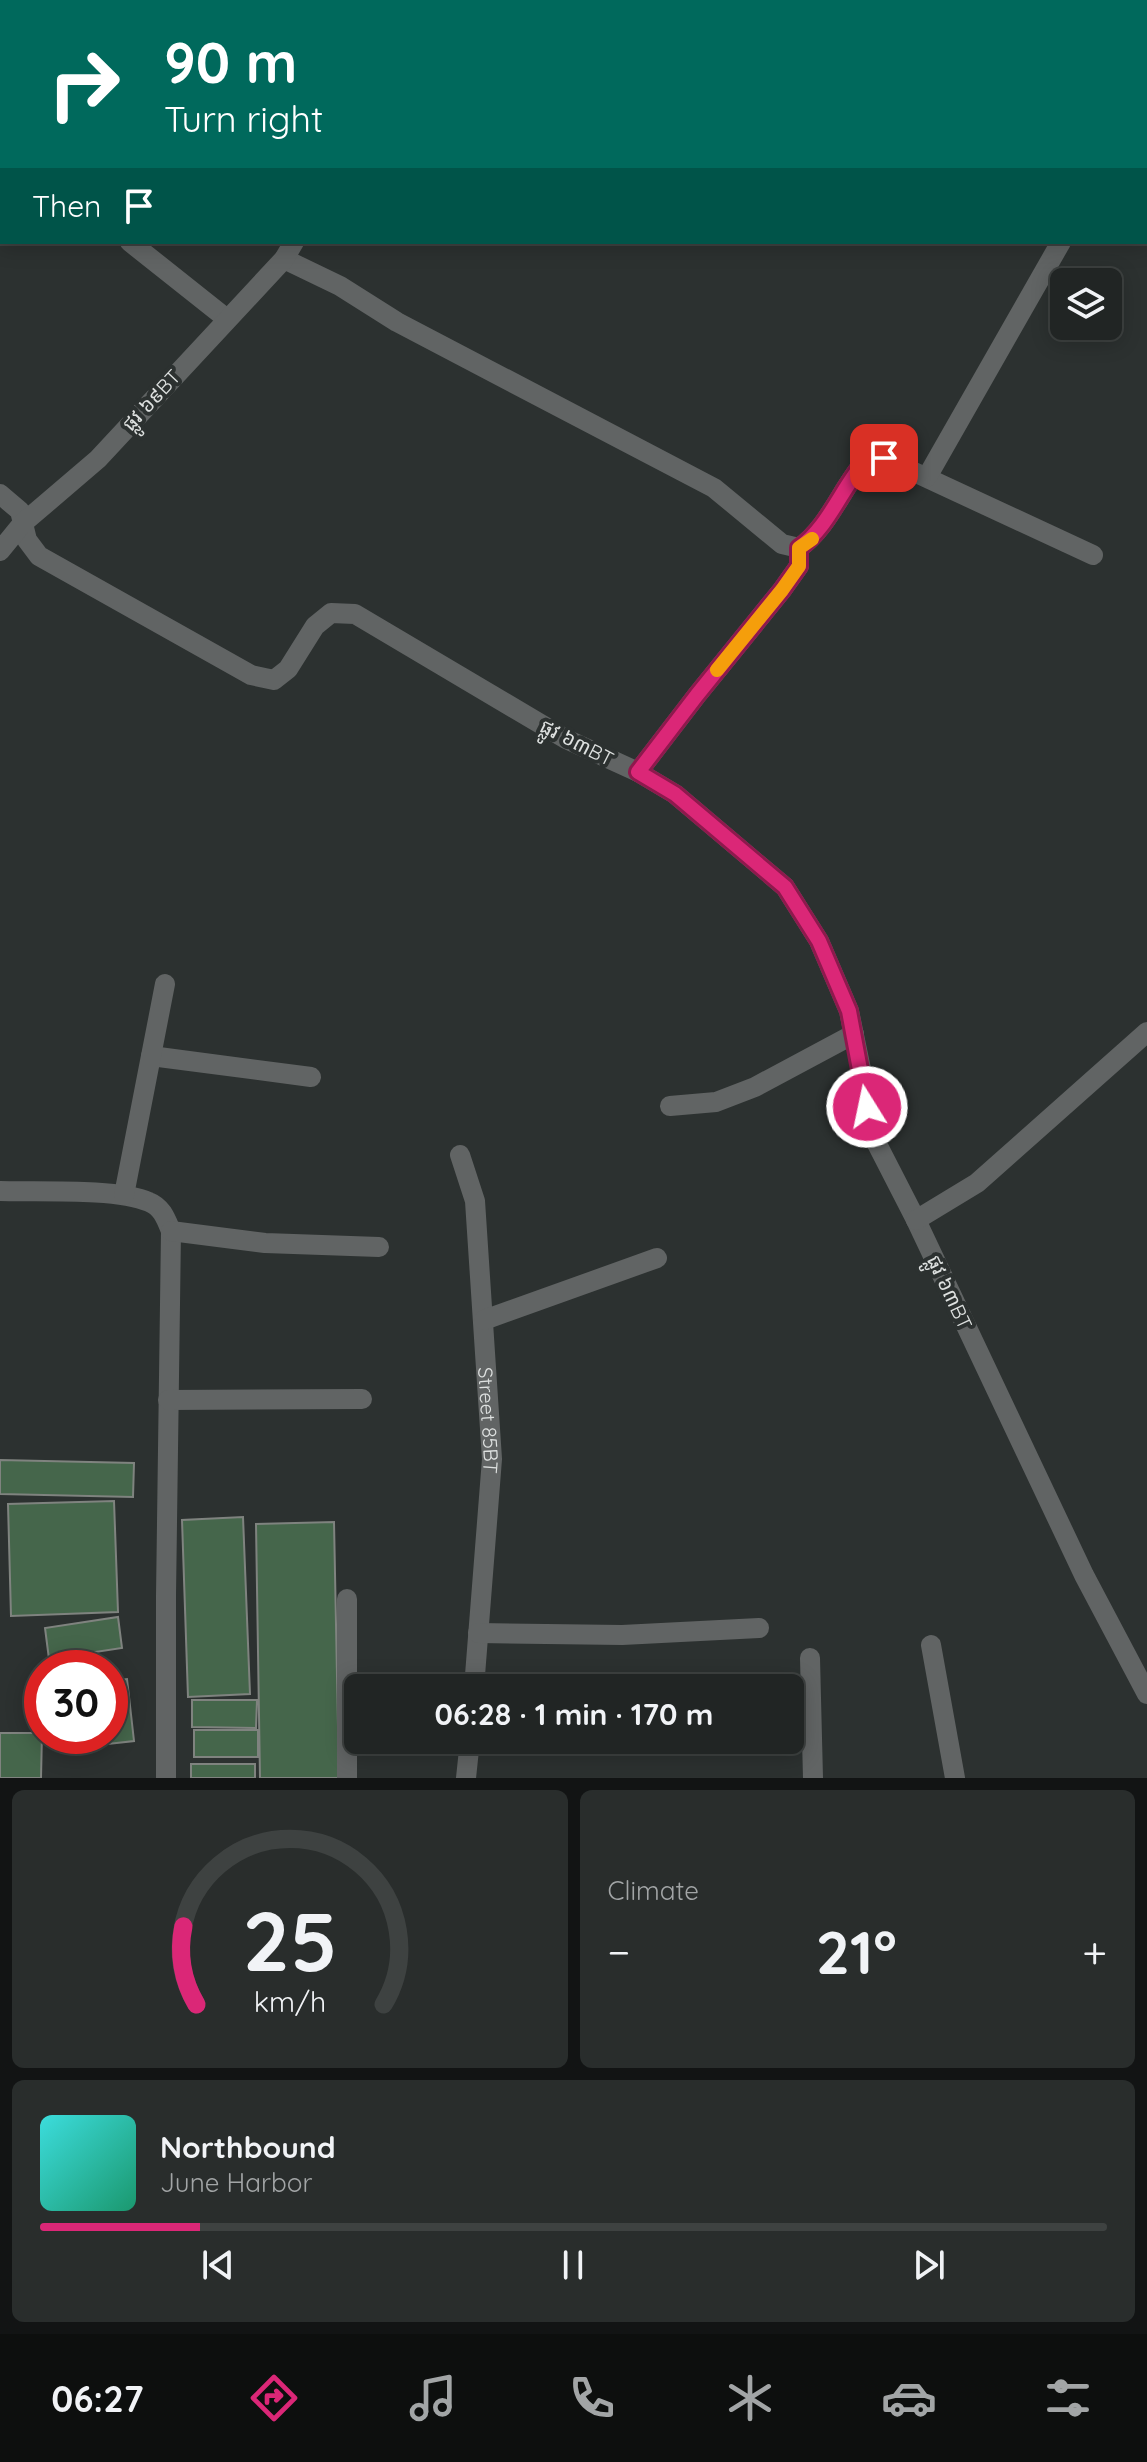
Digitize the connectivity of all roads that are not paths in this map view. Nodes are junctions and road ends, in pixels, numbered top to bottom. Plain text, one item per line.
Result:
1 (133, 244) edge
2 (1060, 244) edge
3 (289, 250) edge
4 (227, 319) junction
5 (927, 477) junction
6 (0, 494) edge
7 (22, 524) junction
8 (799, 548) junction
9 (0, 551) edge
10 (1093, 555) dead end
11 (638, 772) junction
12 (165, 984) dead end
13 (1147, 1032) edge
14 (854, 1034) junction
15 (151, 1056) junction
16 (311, 1077) dead end
17 (670, 1106) dead end
18 (460, 1155) dead end
19 (0, 1191) edge
20 (124, 1195) junction
21 (916, 1220) junction
22 (171, 1231) junction
23 (379, 1247) dead end
24 (657, 1258) dead end
25 (484, 1320) junction
26 (362, 1399) dead end
27 (168, 1400) junction
28 (347, 1599) dead end
29 (759, 1628) dead end
30 (478, 1633) junction
31 (931, 1645) dead end
32 (810, 1658) dead end
33 (475, 1674) edge
34 (1147, 1694) edge
35 (469, 1754) edge
36 (166, 1778) edge
37 (347, 1778) edge
38 (466, 1778) edge
39 (813, 1778) edge
40 (955, 1778) edge

1 - 4 street
2 - 5 street
3 - 4 street, ផ្លូវ ៦៩BT
3 - 8 street
4 - 7 street, ផ្លូវ ៦៩BT
5 - 8 street
5 - 10 street
6 - 7 street, ផ្លូវ ៦៣BT
7 - 9 street, ផ្លូវ ៦៩BT
7 - 11 street, ផ្លូវ ៦៣BT
8 - 11 street
11 - 14 street, ផ្លូវ ៦៣BT
12 - 15 street
13 - 21 street
14 - 17 street
14 - 21 street, ផ្លូវ ៦៣BT
15 - 16 street
15 - 20 street
18 - 25 street, Street 85BT
19 - 20 street
20 - 22 street
21 - 34 street, ផ្លូវ ៦៣BT
22 - 23 street
22 - 27 street
24 - 25 street
25 - 30 street, Street 85BT
26 - 27 street
27 - 36 street
28 - 37 street
29 - 30 street
30 - 33 street, Street 85BT
31 - 40 street
32 - 39 street
35 - 38 street

